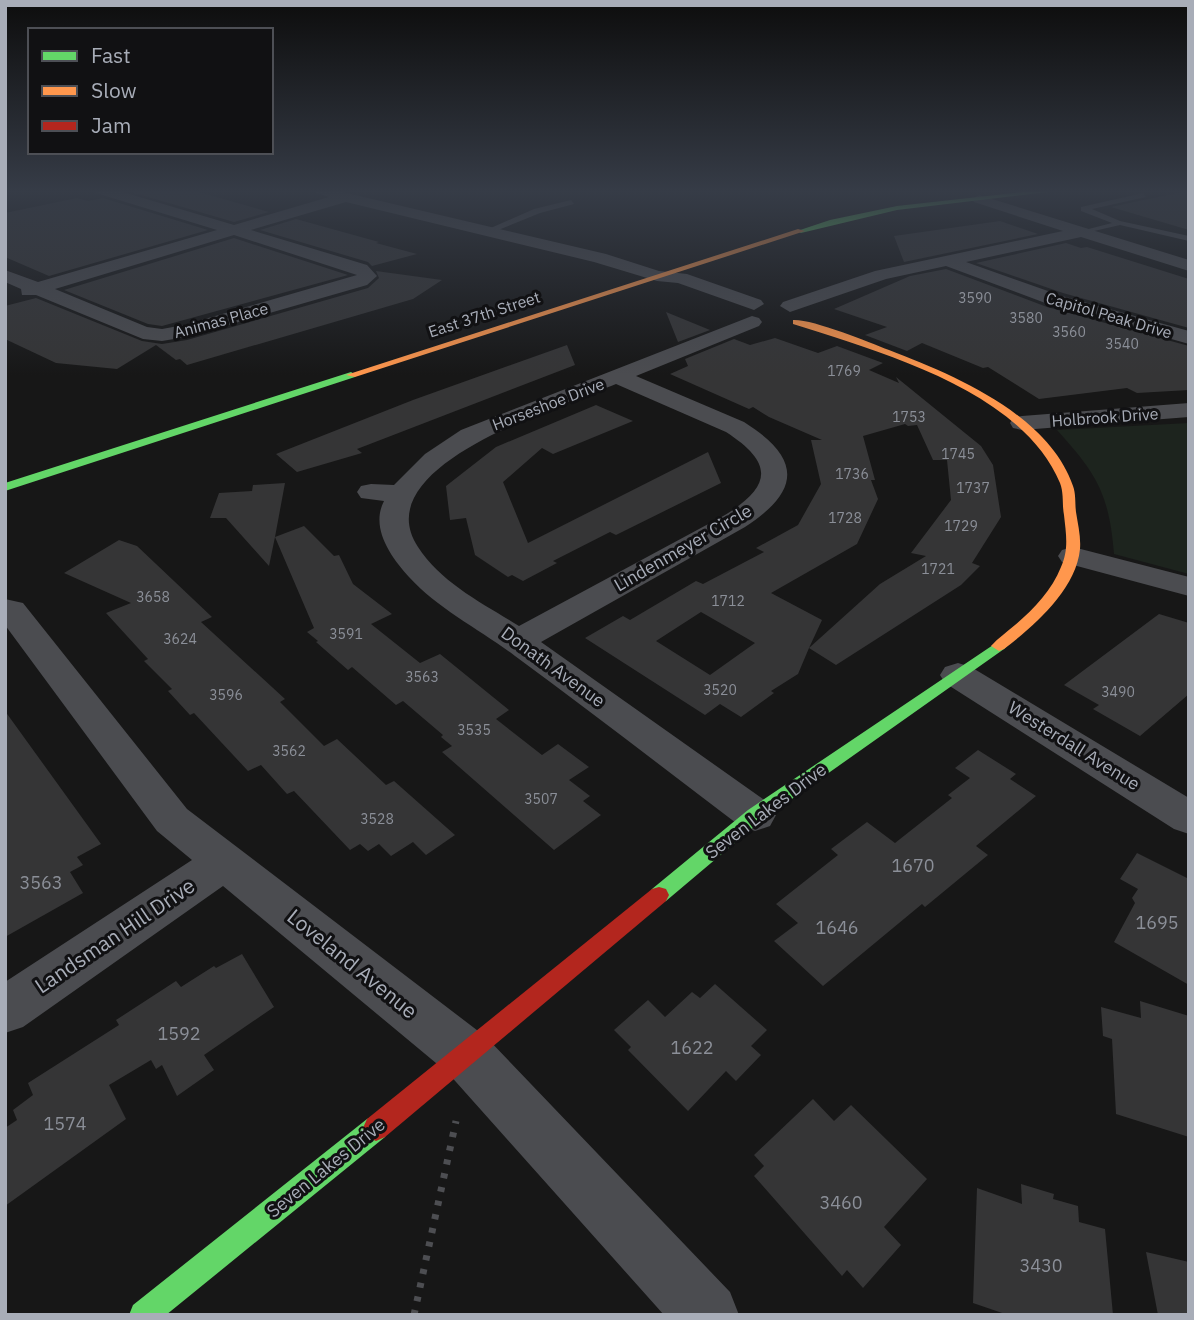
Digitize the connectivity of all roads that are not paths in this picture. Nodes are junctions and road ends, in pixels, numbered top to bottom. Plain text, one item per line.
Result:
1 (161, 252) edge
2 (304, 252) edge
3 (573, 252) edge
4 (734, 252) edge
5 (995, 252) edge
6 (1143, 252) edge
7 (950, 262) junction
8 (1189, 266) edge
9 (5, 275) edge
10 (657, 276) junction
11 (36, 289) junction
12 (16, 295) dead end
13 (765, 318) junction
14 (1189, 338) edge
15 (618, 377) junction
16 (1189, 410) edge
17 (1022, 423) junction
18 (5, 488) edge
19 (387, 493) joint
20 (1073, 556) junction
21 (1189, 587) edge
22 (5, 610) edge
23 (517, 641) junction
24 (958, 675) junction
25 (755, 815) junction
26 (1189, 818) edge
27 (224, 862) junction
28 (5, 1010) edge
29 (467, 1055) junction
30 (144, 1315) edge
31 (707, 1315) edge

1 - 11 street
2 - 11 street, Animas Place
3 - 10 street, Seven Lakes Drive
4 - 10 main road, East 37th Street
5 - 7 street, Horseshoe Drive
6 - 8 street
7 - 13 street, Horseshoe Drive
7 - 14 street, Capitol Peak Drive
9 - 11 street, Animas Place
10 - 13 street, Seven Lakes Drive
10 - 18 main road, East 37th Street
11 - 12 street
13 - 15 street, Horseshoe Drive
13 - 17 main road, Seven Lakes Drive
15 - 19 street, Horseshoe Drive
15 - 23 street, Lindenmeyer Circle
16 - 17 street, Holbrook Drive
17 - 20 main road, Seven Lakes Drive
19 - 23 street, Donath Avenue
20 - 21 street
20 - 24 main road, Seven Lakes Drive
22 - 27 street, Loveland Avenue
23 - 25 street, Donath Avenue
24 - 25 main road, Seven Lakes Drive
24 - 26 street, Westerdall Avenue
25 - 29 main road, Seven Lakes Drive
27 - 28 street, Landsman Hill Drive
27 - 29 street, Loveland Avenue
29 - 30 main road, Seven Lakes Drive
29 - 31 street, Loveland Avenue

